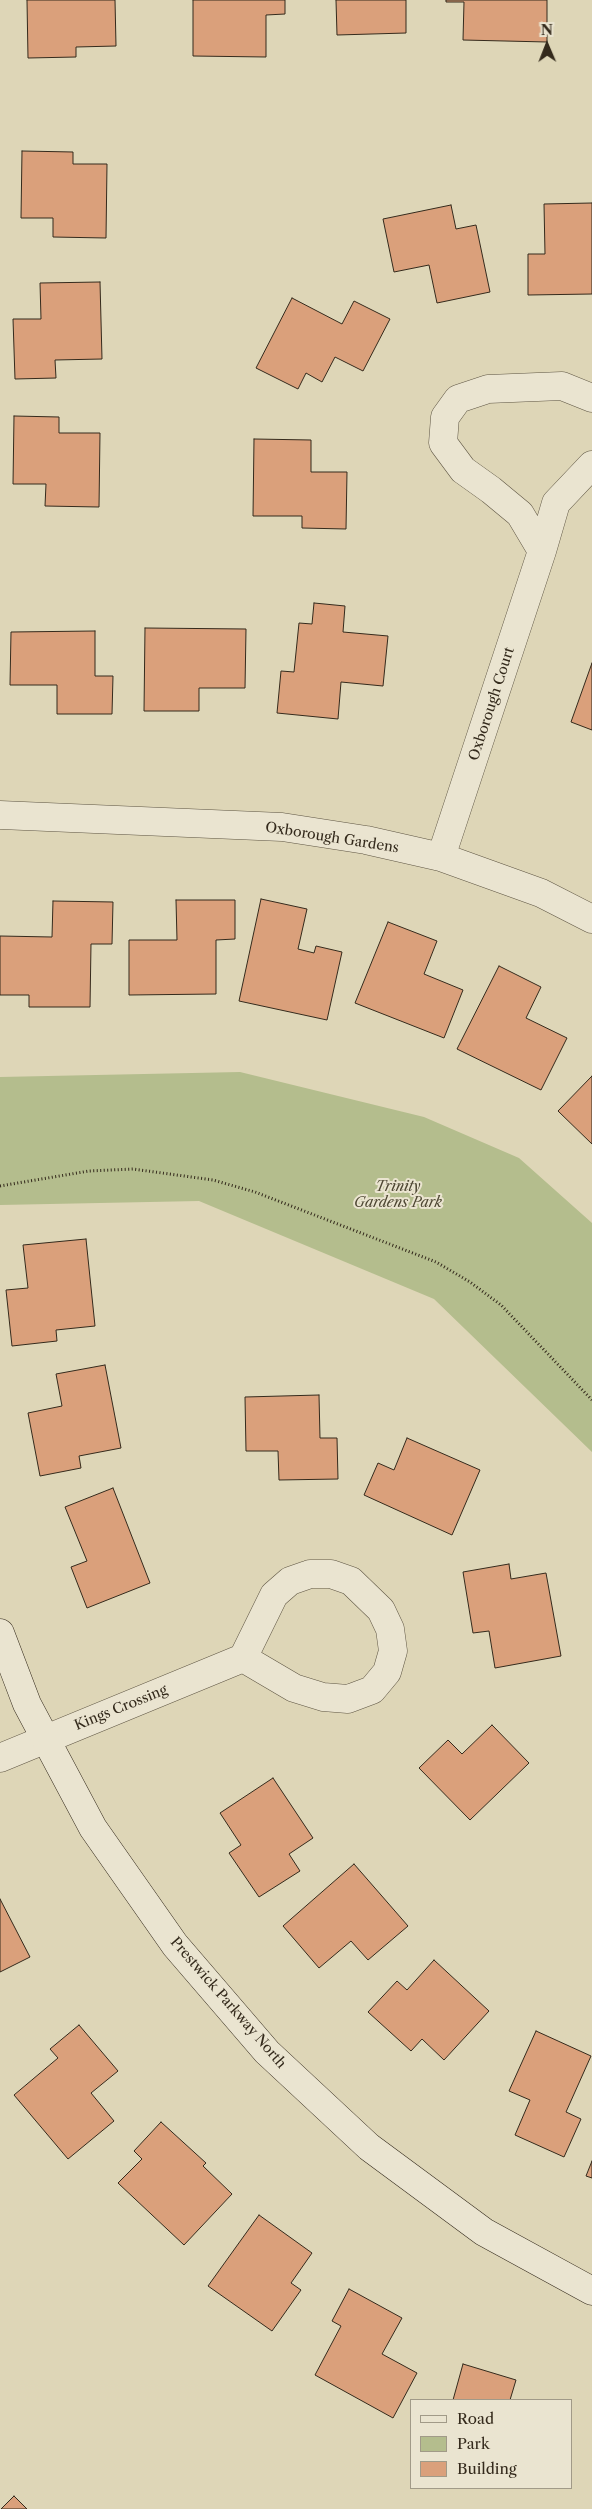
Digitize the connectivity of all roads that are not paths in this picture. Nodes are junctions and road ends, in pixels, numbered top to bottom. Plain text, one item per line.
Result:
1 (592, 398) edge
2 (592, 465) edge
3 (542, 551) junction
4 (0, 815) edge
5 (441, 857) junction
6 (592, 918) edge
7 (0, 1633) edge
8 (243, 1658) junction
9 (44, 1739) junction
10 (0, 1758) edge
11 (592, 2291) edge

1 - 3 street
2 - 3 street, Oxborough Court
3 - 5 street, Oxborough Court
4 - 5 street, Oxborough Gardens
5 - 6 street, Oxborough Gardens
7 - 9 street, Prestwick Parkway North
8 - 8 street
8 - 9 street, Kings Crossing
9 - 10 street, Kings Crossing
9 - 11 street, Prestwick Parkway North

